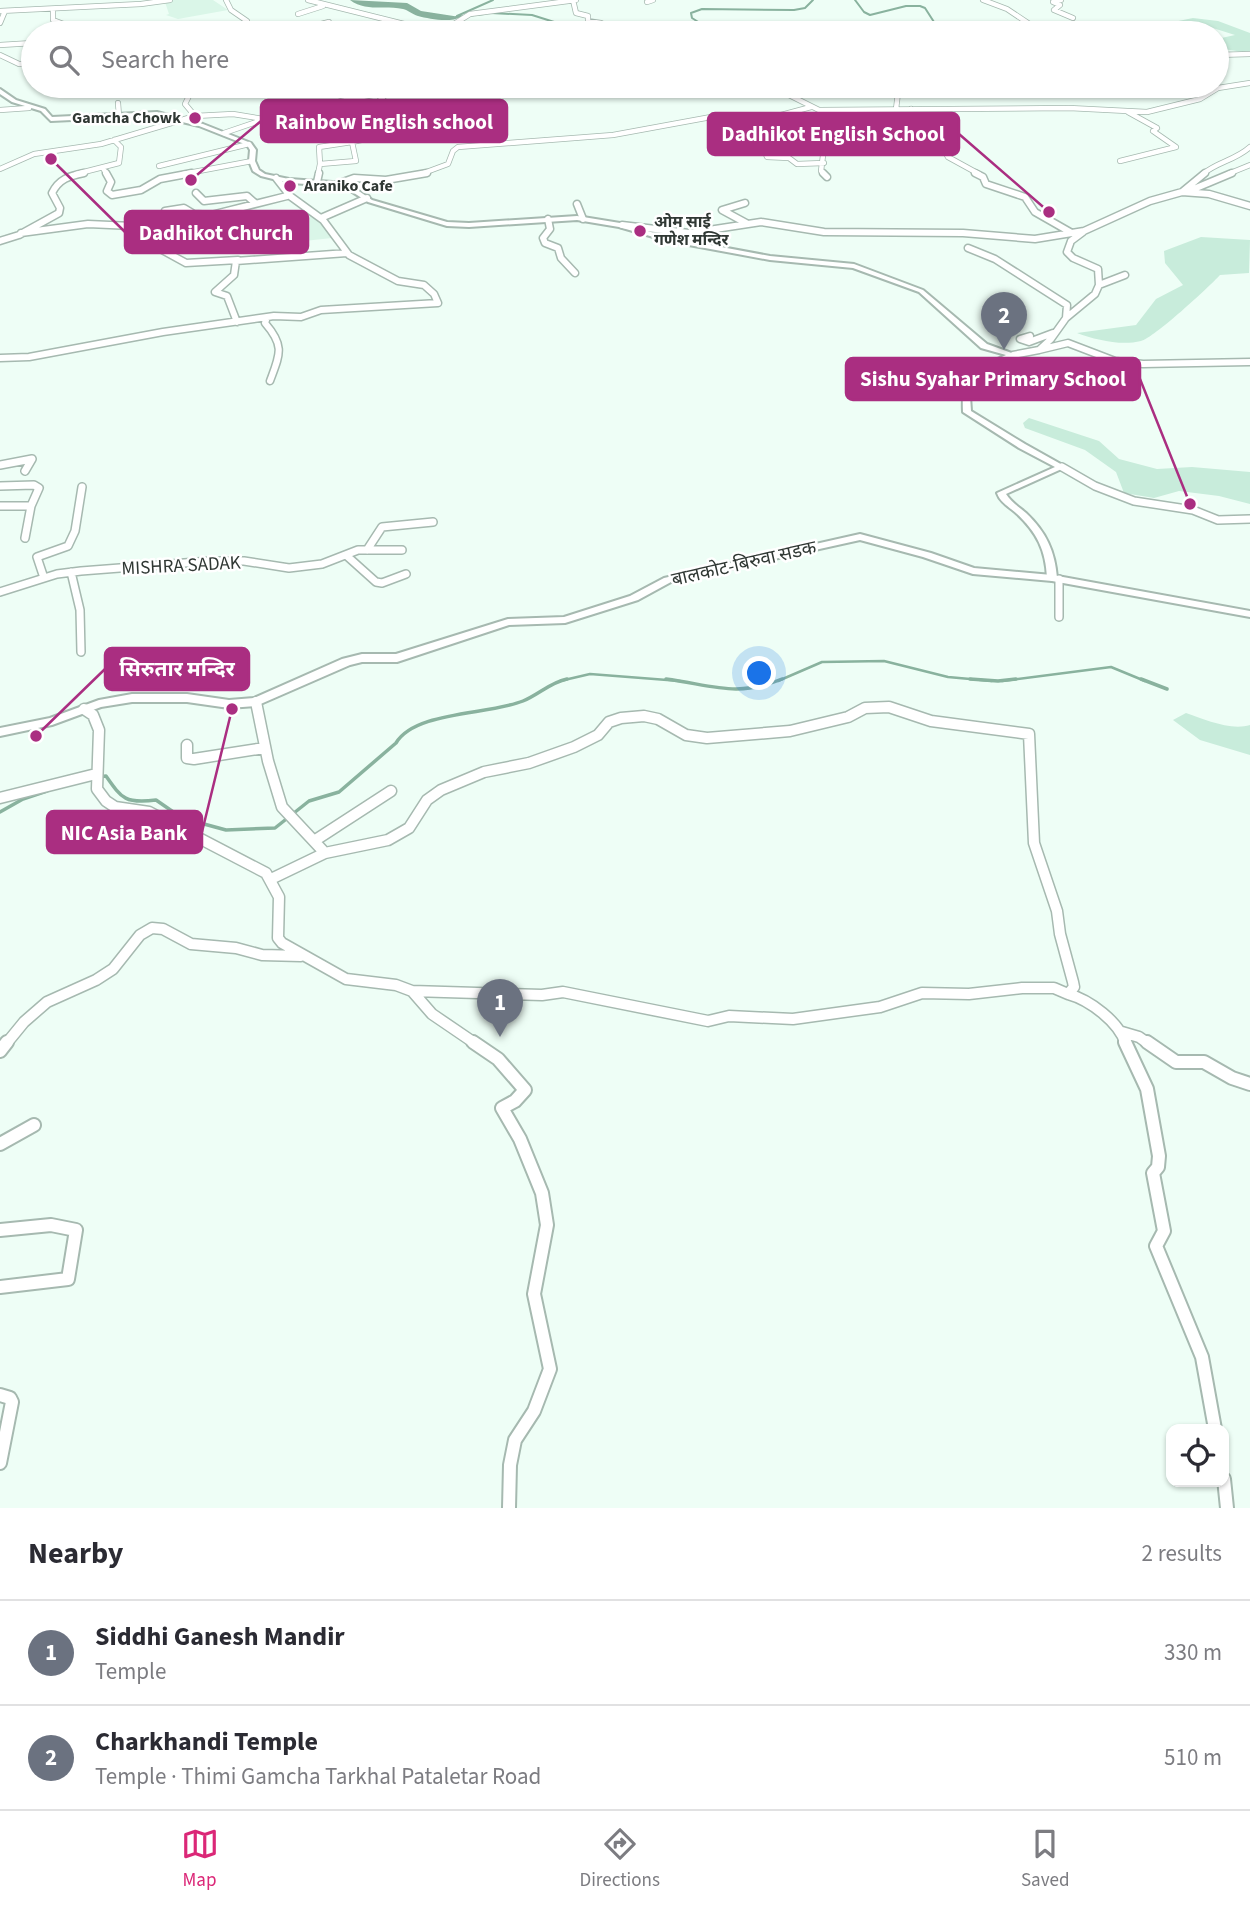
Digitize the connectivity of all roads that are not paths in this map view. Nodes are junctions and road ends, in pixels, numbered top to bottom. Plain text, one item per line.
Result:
1 (170, 0) edge
2 (226, 0) edge
3 (308, 0) edge
4 (575, 0) edge
5 (653, 0) edge
6 (983, 0) edge
7 (1060, 0) edge
8 (647, 2) dead end
9 (323, 6) junction
10 (53, 9) junction
11 (2, 11) edge
12 (298, 14) dead end
13 (1073, 18) dead end
14 (56, 21) edge
15 (246, 21) edge
16 (392, 21) edge
17 (456, 21) edge
18 (588, 21) edge
19 (1022, 21) edge
20 (0, 23) edge
21 (0, 44) edge
22 (17, 44) junction
23 (21, 44) edge
24 (1250, 54) edge
25 (2, 55) edge
26 (1229, 55) edge
27 (21, 64) edge
28 (1250, 83) edge
29 (1229, 86) edge
30 (0, 91) edge
31 (188, 98) edge
32 (355, 98) edge
33 (382, 98) edge
34 (795, 98) edge
35 (897, 98) edge
36 (1202, 98) edge
37 (118, 103) dead end
38 (811, 106) junction
39 (29, 108) junction
40 (420, 108) dead end
41 (896, 109) junction
42 (911, 109) junction
43 (0, 110) edge
44 (819, 110) junction
45 (396, 111) junction
46 (1127, 111) junction
47 (356, 114) dead end
48 (119, 116) junction
49 (195, 116) junction
50 (263, 119) junction
51 (181, 120) junction
52 (349, 126) dead end
53 (369, 129) junction
54 (224, 132) junction
55 (395, 135) dead end
56 (371, 138) junction
57 (114, 140) junction
58 (351, 141) junction
59 (761, 142) dead end
60 (249, 144) junction
61 (1250, 148) edge
62 (252, 161) junction
63 (1119, 161) dead end
64 (824, 163) junction
65 (320, 164) junction
66 (1250, 165) edge
67 (159, 166) dead end
68 (0, 169) edge
69 (104, 170) junction
70 (827, 177) dead end
71 (276, 178) junction
72 (317, 182) junction
73 (340, 183) junction
74 (1184, 192) junction
75 (196, 193) dead end
76 (287, 196) junction
77 (367, 198) junction
78 (255, 203) junction
79 (745, 203) dead end
80 (576, 204) dead end
81 (1250, 206) edge
82 (164, 211) dead end
83 (194, 214) junction
84 (211, 215) junction
85 (321, 218) junction
86 (548, 219) junction
87 (583, 219) junction
88 (746, 223) junction
89 (620, 225) junction
90 (132, 226) junction
91 (214, 229) dead end
92 (1084, 231) junction
93 (21, 233) junction
94 (1072, 233) junction
95 (0, 241) edge
96 (968, 248) dead end
97 (347, 253) junction
98 (238, 260) junction
99 (575, 274) dead end
100 (1125, 275) dead end
101 (1099, 285) junction
102 (267, 317) junction
103 (1066, 318) junction
104 (237, 322) junction
105 (1055, 333) junction
106 (1031, 336) dead end
107 (1039, 350) junction
108 (1013, 355) junction
109 (0, 358) edge
110 (1250, 362) edge
111 (270, 381) dead end
112 (0, 465) edge
113 (1062, 467) junction
114 (25, 471) dead end
115 (0, 486) edge
116 (82, 487) dead end
117 (0, 506) edge
118 (31, 506) junction
119 (1250, 519) edge
120 (433, 522) dead end
121 (25, 538) dead end
122 (367, 550) junction
123 (402, 550) dead end
124 (347, 556) junction
125 (71, 572) junction
126 (406, 574) dead end
127 (44, 578) junction
128 (1056, 578) junction
129 (0, 592) edge
130 (1250, 614) edge
131 (1059, 617) dead end
132 (82, 652) dead end
133 (256, 702) junction
134 (84, 709) junction
135 (0, 732) edge
136 (187, 745) dead end
137 (264, 748) junction
138 (96, 779) junction
139 (391, 791) dead end
140 (0, 799) edge
141 (314, 841) junction
142 (324, 853) junction
143 (271, 879) junction
144 (301, 956) junction
145 (412, 991) junction
146 (1068, 994) junction
147 (1122, 1032) junction
148 (1, 1046) edge
149 (1250, 1083) edge
150 (34, 1125) dead end
151 (0, 1144) edge
152 (0, 1230) edge
153 (0, 1287) edge
154 (0, 1395) edge
155 (1215, 1424) edge
156 (0, 1463) edge
157 (1225, 1487) edge
158 (509, 1508) edge
159 (1227, 1508) edge

1 - 10 street
2 - 15 street
3 - 9 street
4 - 17 street
4 - 18 street
5 - 8 street
6 - 19 street
7 - 13 street
9 - 12 street
9 - 16 street
10 - 11 street
10 - 14 street
11 - 20 street
21 - 22 street
22 - 23 street
22 - 25 street
24 - 26 street
25 - 27 street
28 - 29 street
30 - 39 street
31 - 49 street
32 - 50 street
33 - 45 street
34 - 38 street
35 - 41 street
36 - 46 street
37 - 48 street
38 - 44 street
38 - 73 street
39 - 43 street
39 - 48 street
40 - 45 street
41 - 42 street
41 - 44 street
42 - 46 street
42 - 94 street
44 - 64 street
45 - 53 street
46 - 63 street
47 - 53 street
48 - 51 street
49 - 50 street
49 - 51 street
50 - 54 street
51 - 54 street
51 - 57 street
52 - 58 street
53 - 56 street
54 - 60 street
55 - 56 street
56 - 58 street
57 - 68 street
57 - 69 street
58 - 65 street
58 - 65 street
59 - 64 street
60 - 62 street
60 - 67 street
61 - 74 street
62 - 69 street
62 - 71 street
64 - 70 street
65 - 72 street
66 - 74 street
69 - 93 street
71 - 72 street
71 - 76 street
72 - 73 street
73 - 77 street
74 - 81 street
74 - 92 street
75 - 78 street
76 - 78 street
76 - 85 street
77 - 85 street
77 - 86 street
78 - 84 street
79 - 88 street
80 - 87 street
82 - 83 street
83 - 84 street
83 - 90 street
84 - 91 street
85 - 97 street
86 - 87 street
86 - 99 street
87 - 89 street
88 - 89 street
88 - 94 street
89 - 108 street
90 - 93 street
90 - 98 street
92 - 94 street
92 - 101 street
93 - 95 street
96 - 103 street
97 - 98 street
97 - 102 street
98 - 104 street
100 - 101 street
101 - 103 street
102 - 104 street
102 - 111 street
103 - 105 street
104 - 109 street
105 - 106 street
105 - 107 street
107 - 108 street
107 - 110 street
108 - 113 street
112 - 114 street
113 - 119 street
113 - 128 street
115 - 118 street
116 - 127 street
117 - 118 street
118 - 121 street
120 - 122 street
122 - 123 street, MISHRA SADAK
122 - 124 street, MISHRA SADAK
124 - 125 street, MISHRA SADAK
124 - 126 street
125 - 127 street, MISHRA SADAK
125 - 132 street
127 - 129 street, MISHRA SADAK
128 - 130 main road, बालकोट-बिरुवा सडक
128 - 131 street
128 - 133 main road, बालकोट-बिरुवा सडक
133 - 134 main road, बालकोट-बिरुवा सडक
133 - 137 street
134 - 135 main road, बालकोट-बिरुवा सडक
134 - 138 street
136 - 137 street
137 - 141 street
138 - 140 street
138 - 143 street
139 - 141 street
141 - 142 street
142 - 143 street
142 - 146 street
143 - 144 street
144 - 145 street
144 - 148 street
145 - 146 street
145 - 158 street
146 - 147 street
147 - 149 street
147 - 155 street
150 - 151 street
152 - 153 street
154 - 156 street
157 - 159 street

